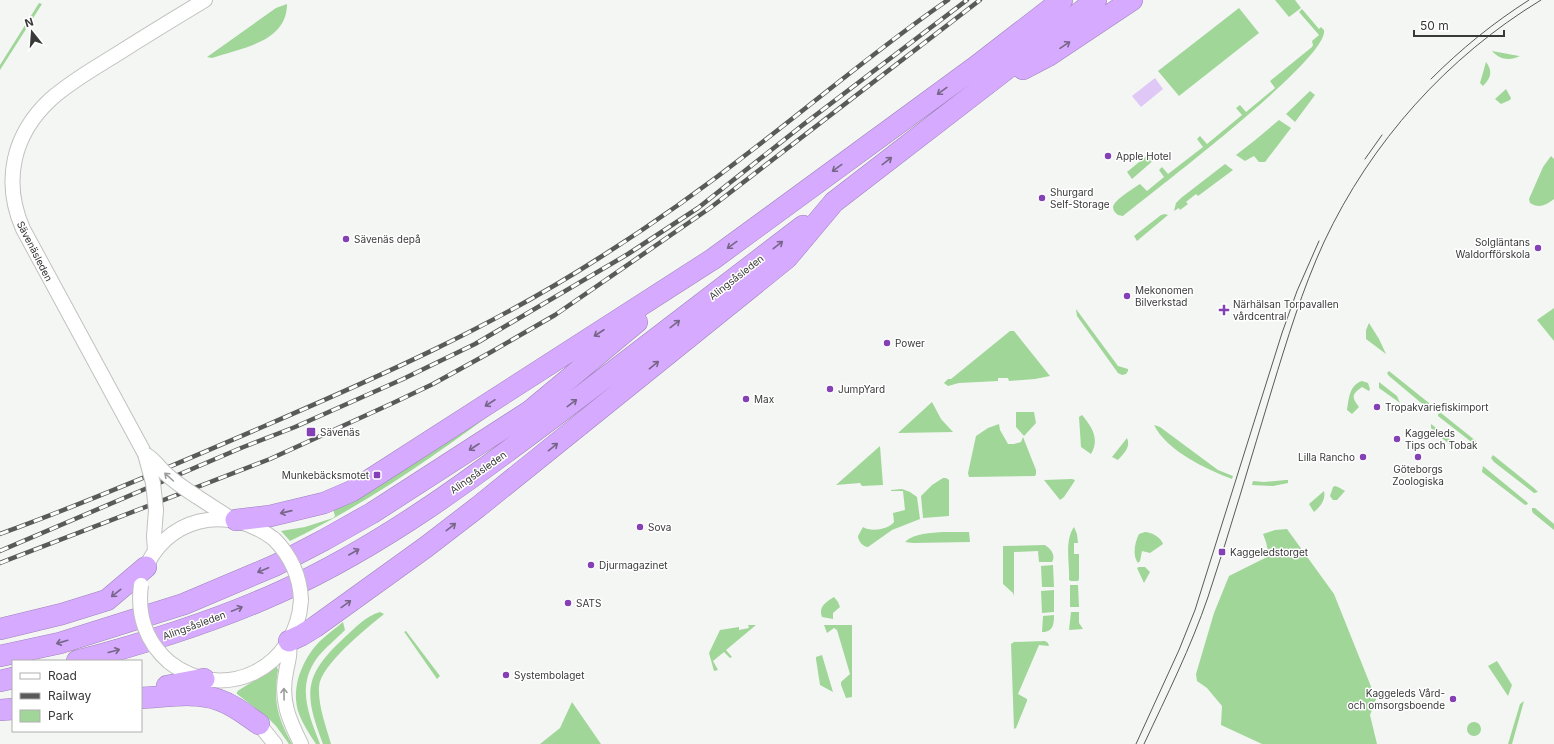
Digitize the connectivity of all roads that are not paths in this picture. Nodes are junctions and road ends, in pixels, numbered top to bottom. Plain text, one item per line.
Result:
1 (205, 0) edge
2 (1052, 0) edge
3 (1062, 0) edge
4 (1096, 0) edge
5 (1132, 0) edge
6 (974, 68) junction
7 (996, 78) junction
8 (834, 202) junction
9 (713, 259) junction
10 (145, 454) junction
11 (235, 520) junction
12 (147, 568) junction
13 (0, 629) edge
14 (289, 642) junction
15 (0, 656) edge
16 (81, 660) edge
17 (12, 678) edge
18 (206, 679) junction
19 (0, 681) edge
20 (142, 689) edge
21 (142, 698) edge
22 (12, 709) edge
23 (0, 710) edge
24 (259, 724) junction
25 (275, 744) edge
26 (301, 744) edge

1 - 10 street, Sävenäsleden
2 - 6 highway
3 - 6 highway
4 - 7 highway
7 -> 5 highway
6 -> 9 highway
8 -> 7 highway
14 -> 8 highway
16 -> 8 highway, Alingsåsleden
9 -> 11 highway
9 -> 15 highway
11 -> 10 street, Sävenäsleden, bridge
10 - 12 street, Sävenäsleden, bridge
11 - 12 street
11 - 14 street, bridge
12 -> 13 highway
12 - 18 street, bridge
14 - 18 street
26 -> 14 street
17 - 19 highway
18 - 20 highway
18 - 24 street
21 - 24 highway
22 - 23 highway
24 - 25 street

